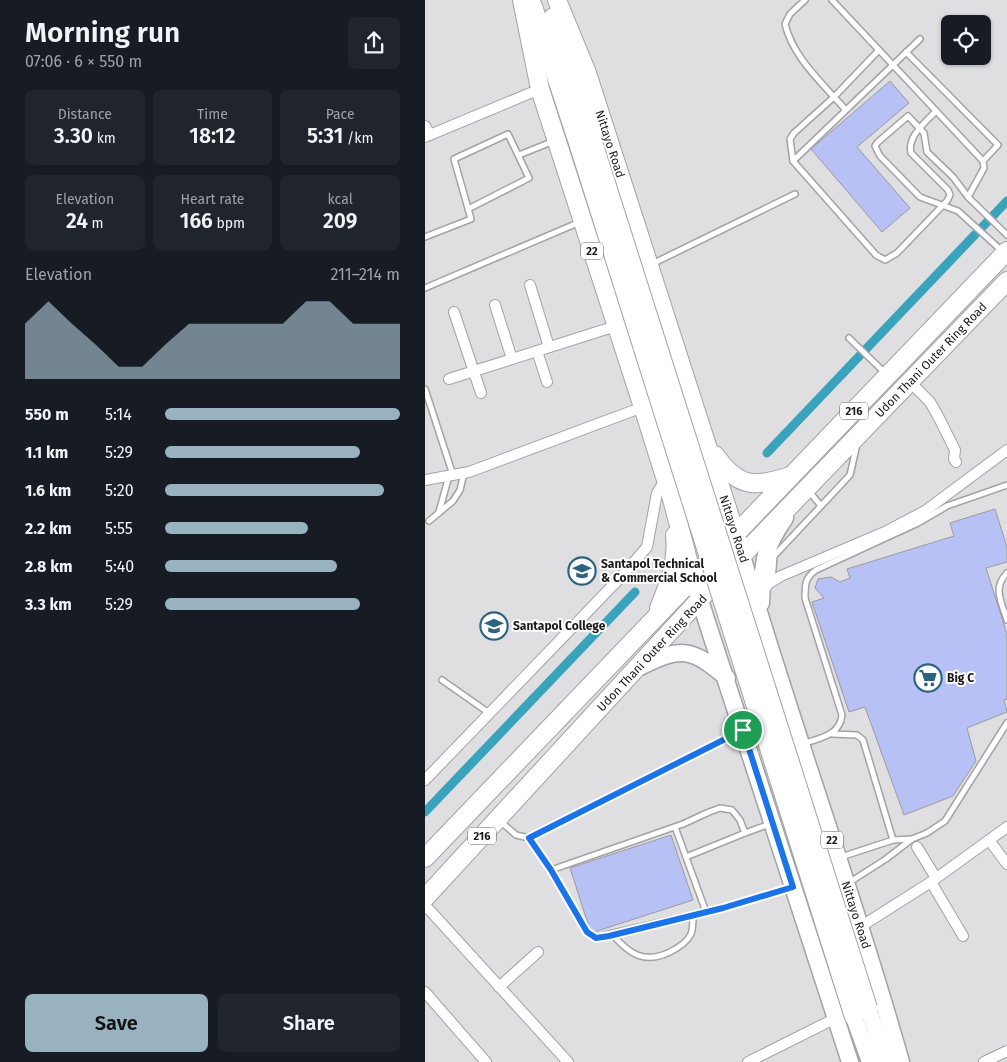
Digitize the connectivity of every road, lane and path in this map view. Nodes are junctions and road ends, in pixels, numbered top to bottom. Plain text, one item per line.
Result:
1 (522, 0) edge
2 (530, 0) edge
3 (547, 0) edge
4 (557, 0) edge
5 (805, 0) edge
6 (832, 0) edge
7 (920, 39) dead end
8 (879, 50) junction
9 (907, 52) junction
10 (893, 65) junction
11 (540, 89) junction
12 (834, 97) junction
13 (846, 110) junction
14 (936, 111) junction
15 (921, 128) junction
16 (427, 133) edge
17 (557, 140) junction
18 (586, 144) junction
19 (519, 155) junction
20 (793, 160) junction
21 (983, 161) junction
22 (795, 194) dead end
23 (968, 197) junction
24 (944, 206) junction
25 (467, 209) junction
26 (582, 220) junction
27 (1007, 235) edge
28 (425, 237) edge
29 (1006, 252) edge
30 (649, 265) junction
31 (1007, 281) edge
32 (530, 286) dead end
33 (425, 288) edge
34 (495, 305) dead end
35 (454, 312) dead end
36 (616, 326) junction
37 (849, 338) dead end
38 (549, 347) junction
39 (537, 351) junction
40 (512, 359) junction
41 (474, 371) junction
42 (888, 376) junction
43 (449, 379) dead end
44 (547, 382) dead end
45 (910, 382) junction
46 (425, 389) edge
47 (481, 394) dead end
48 (643, 407) junction
49 (860, 434) junction
50 (707, 448) junction
51 (1007, 450) edge
52 (956, 462) dead end
53 (464, 473) junction
54 (451, 476) junction
55 (791, 476) junction
56 (425, 480) edge
57 (665, 480) junction
58 (1007, 485) edge
59 (805, 490) junction
60 (672, 499) junction
61 (821, 506) junction
62 (439, 512) junction
63 (429, 521) dead end
64 (736, 535) junction
65 (742, 556) junction
66 (1007, 573) edge
67 (693, 579) junction
68 (767, 588) junction
69 (700, 600) junction
70 (655, 618) junction
71 (761, 618) junction
72 (1007, 620) edge
73 (775, 665) junction
74 (636, 669) junction
75 (727, 678) junction
76 (442, 680) dead end
77 (490, 713) junction
78 (1007, 723) edge
79 (743, 730) junction
80 (832, 734) junction
81 (800, 745) junction
82 (425, 780) edge
83 (498, 819) junction
84 (773, 823) junction
85 (675, 827) junction
86 (1007, 827) edge
87 (745, 833) junction
88 (529, 838) junction
89 (893, 840) junction
90 (989, 840) junction
91 (915, 843) junction
92 (686, 857) junction
93 (425, 858) edge
94 (838, 858) junction
95 (1007, 864) edge
96 (551, 870) junction
97 (933, 880) junction
98 (846, 884) junction
99 (793, 887) junction
100 (425, 898) edge
101 (425, 905) edge
102 (707, 912) junction
103 (693, 915) junction
104 (861, 927) junction
105 (613, 935) junction
106 (963, 936) dead end
107 (538, 952) dead end
108 (499, 987) junction
109 (425, 992) edge
110 (861, 1012) junction
111 (836, 1018) junction
112 (1007, 1051) edge
113 (486, 1062) edge
114 (568, 1062) edge
115 (748, 1062) edge
116 (850, 1062) edge
117 (870, 1062) edge
118 (886, 1062) edge
119 (901, 1062) edge
120 (984, 1062) edge

1 - 11 highway, 22
2 - 18 highway, Nittayo Road / 22
3 - 18 highway, Nittayo Road / 22
4 - 30 highway, Nittayo Road / 22
5 - 12 lane
6 - 8 lane
7 - 9 lane
8 - 10 lane
8 - 12 lane
9 - 10 lane
9 - 21 lane
10 - 13 lane
10 - 14 lane
11 - 16 street
11 - 17 highway, 22
12 - 13 lane
12 - 20 lane
13 - 20 lane
14 - 15 lane
14 - 21 lane
15 - 23 lane
15 - 24 lane
15 - 24 lane
17 - 19 lane
17 - 26 highway, 22
18 - 110 highway, Nittayo Road / 22, bridge
19 - 25 lane
19 - 25 lane
20 - 24 lane
21 - 23 lane
22 - 30 lane
23 - 27 lane
24 - 29 lane
25 - 28 lane
26 - 33 lane
26 - 36 highway, 22
29 - 42 highway, Udon Thani Outer Ring Road / 216
30 - 50 highway, Nittayo Road / 22
31 - 45 highway, Udon Thani Outer Ring Road / 216
32 - 38 street
34 - 40 street
35 - 41 street
36 - 38 street
36 - 48 highway, 22
37 - 42 lane
38 - 39 street
39 - 40 street
39 - 44 street
40 - 41 street
41 - 43 street
41 - 47 street
42 - 55 highway, Udon Thani Outer Ring Road / 216
45 - 49 highway, Udon Thani Outer Ring Road / 216
45 - 52 street
46 - 54 lane
48 - 53 street
48 - 57 highway, 22
49 - 59 highway, Udon Thani Outer Ring Road / 216
49 - 61 lane
50 - 55 highway
50 - 57 highway
50 - 64 highway, Nittayo Road / 22
51 - 68 street
53 - 54 street
53 - 62 lane
54 - 56 street
54 - 62 lane
55 - 64 highway, Udon Thani Outer Ring Road / 216
57 - 60 highway, 22
57 - 77 street
58 - 80 lane
59 - 61 lane
59 - 65 highway, Udon Thani Outer Ring Road / 216
59 - 68 main road
60 - 67 highway, 22
60 - 70 highway
61 - 68 lane
62 - 63 lane
64 - 65 highway, Nittayo Road / 22
64 - 67 highway, Udon Thani Outer Ring Road / 216
65 - 69 highway, Udon Thani Outer Ring Road / 216
65 - 71 main road, Nittayo Road / 22
66 - 72 lane
67 - 69 main road, 22
67 - 70 highway, Udon Thani Outer Ring Road / 216
68 - 71 main road
69 - 74 highway, Udon Thani Outer Ring Road / 216
69 - 75 main road, 22
70 - 93 highway, Udon Thani Outer Ring Road / 216
71 - 73 main road, Nittayo Road / 22
73 - 75 main road
73 - 81 main road, Nittayo Road / 22
74 - 75 main road
74 - 83 highway, Udon Thani Outer Ring Road / 216
75 - 79 main road, 22
76 - 77 lane
77 - 82 street
78 - 91 lane
79 - 84 main road, 22
79 - 88 lane
80 - 81 lane
80 - 89 lane
81 - 94 main road, Nittayo Road / 22
83 - 88 lane
83 - 100 highway, Udon Thani Outer Ring Road / 216
84 - 87 lane
84 - 99 main road, 22
85 - 87 lane
85 - 92 lane
85 - 96 lane
86 - 90 street
87 - 92 lane
88 - 96 lane
89 - 91 lane
89 - 94 lane
90 - 95 street
90 - 97 street
91 - 97 street
91 - 98 lane
92 - 102 lane
94 - 98 main road, Nittayo Road / 22
96 - 105 lane
97 - 104 street
97 - 106 street
98 - 104 main road, Nittayo Road / 22
99 - 102 lane
99 - 111 main road, 22
101 - 108 street
102 - 103 lane
103 - 105 lane
103 - 105 lane
104 - 119 main road, Nittayo Road / 22
107 - 108 street
108 - 114 street
109 - 113 street
110 - 117 main road, Nittayo Road / 22
110 - 118 main road, Nittayo Road / 22
111 - 115 street
111 - 116 main road, 22
112 - 120 street

